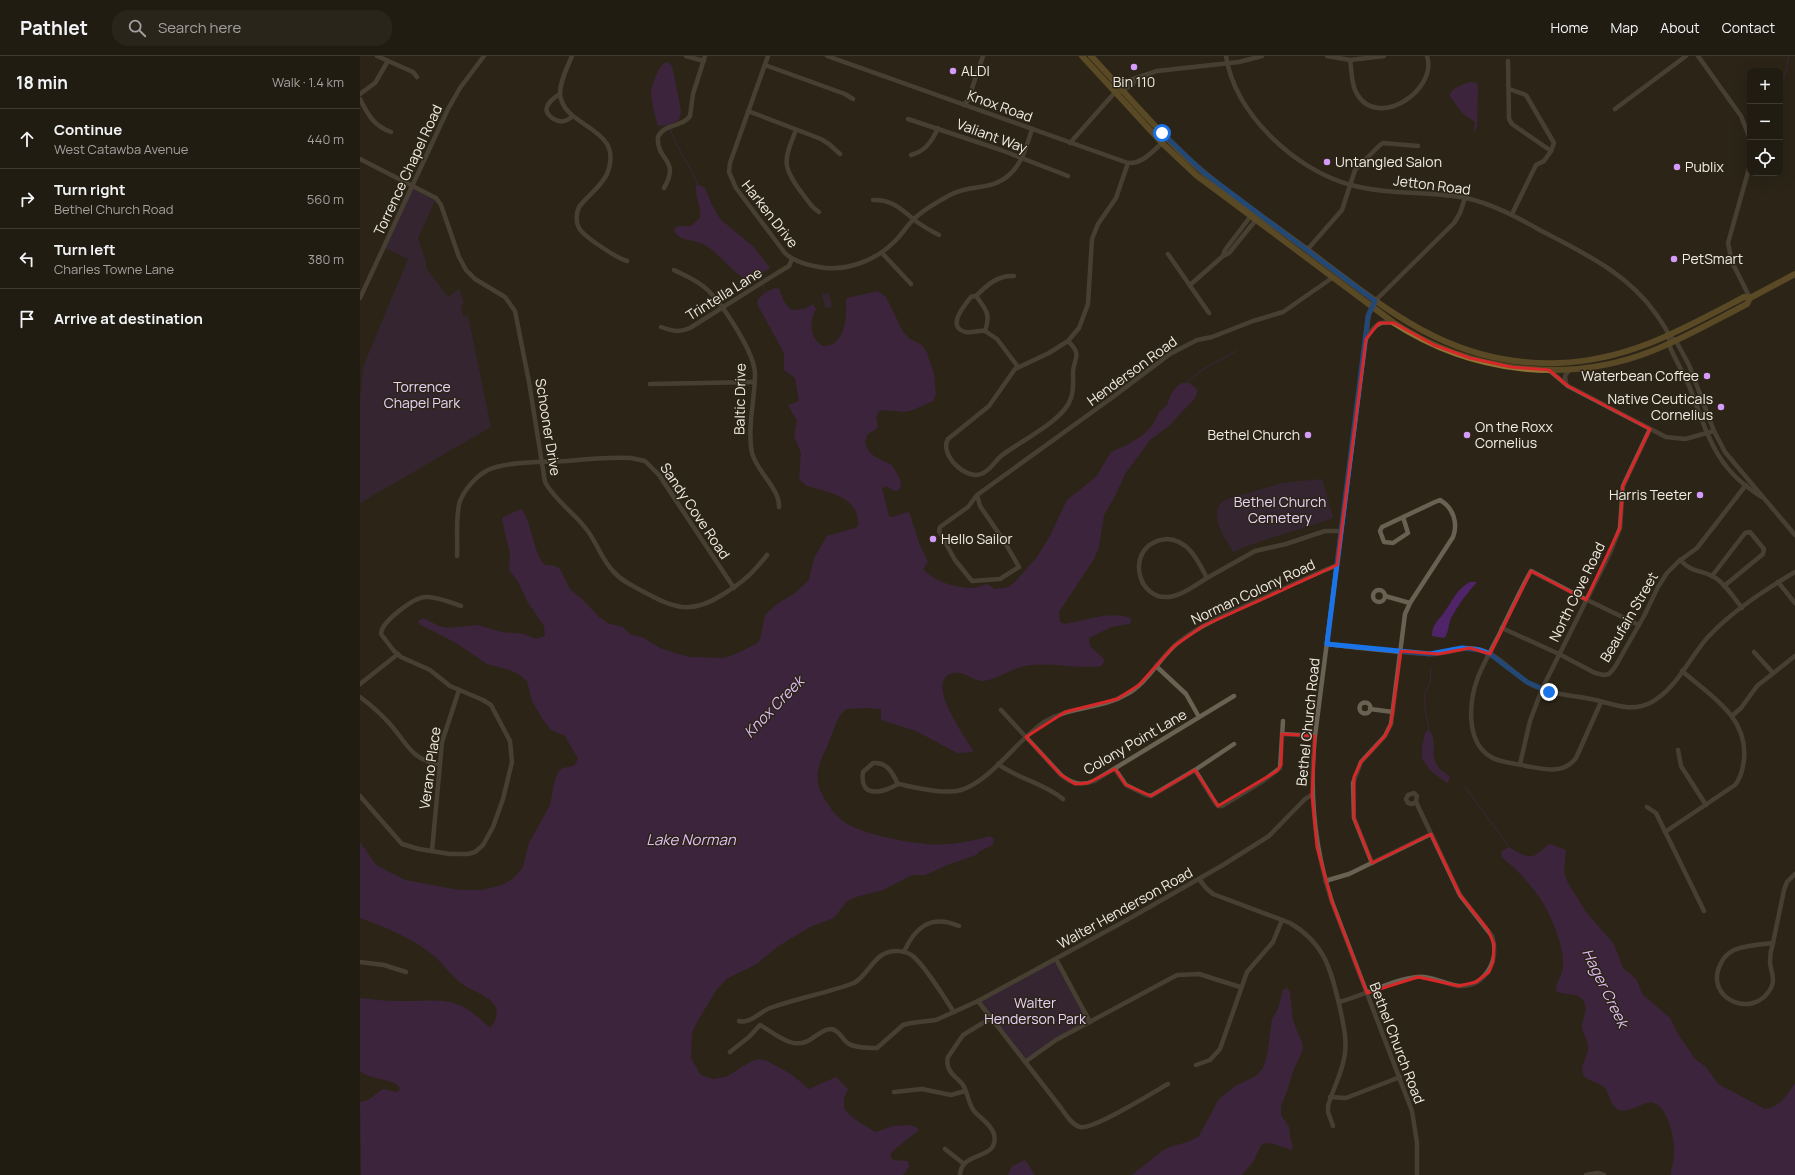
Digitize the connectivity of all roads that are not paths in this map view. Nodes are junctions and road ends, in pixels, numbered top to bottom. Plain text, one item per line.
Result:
1 (377, 56) edge
2 (484, 56) edge
3 (572, 56) edge
4 (686, 56) edge
5 (768, 56) edge
6 (827, 56) edge
7 (983, 56) edge
8 (1082, 56) edge
9 (1091, 56) edge
10 (1226, 56) edge
11 (1262, 56) edge
12 (1327, 56) edge
13 (1384, 56) edge
14 (1427, 56) edge
15 (1686, 56) edge
16 (1698, 56) edge
17 (1255, 57) edge
18 (704, 58) edge
19 (1350, 60) junction
20 (388, 61) junction
21 (1508, 61) dead end
22 (1227, 63) junction
23 (764, 64) junction
24 (417, 77) dead end
25 (1122, 89) junction
26 (1509, 89) junction
27 (1116, 93) junction
28 (360, 94) edge
29 (560, 94) junction
30 (360, 99) edge
31 (853, 99) dead end
32 (964, 105) junction
33 (1615, 110) dead end
34 (748, 111) junction
35 (572, 117) junction
36 (908, 119) dead end
37 (938, 128) junction
38 (1032, 129) junction
39 (796, 130) junction
40 (1747, 130) edge
41 (391, 132) dead end
42 (1070, 143) junction
43 (1162, 143) junction
44 (1418, 146) dead end
45 (1551, 151) junction
46 (840, 154) dead end
47 (912, 155) dead end
48 (1021, 158) junction
49 (360, 159) edge
50 (1128, 163) junction
51 (1182, 163) junction
52 (1068, 176) dead end
53 (1747, 176) edge
54 (1350, 184) junction
55 (412, 185) junction
56 (1221, 186) junction
57 (664, 188) dead end
58 (1464, 198) junction
59 (873, 200) dead end
60 (819, 212) dead end
61 (1512, 214) junction
62 (914, 219) junction
63 (1253, 219) junction
64 (939, 235) dead end
65 (1290, 238) junction
66 (1307, 250) junction
67 (882, 252) junction
68 (1168, 254) dead end
69 (792, 259) junction
70 (627, 261) dead end
71 (674, 270) dead end
72 (1795, 274) edge
73 (1014, 276) dead end
74 (1332, 278) junction
75 (912, 284) dead end
76 (1190, 285) junction
77 (976, 296) junction
78 (360, 298) edge
79 (1750, 298) junction
80 (1375, 301) junction
81 (1371, 307) junction
82 (722, 308) junction
83 (1209, 313) dead end
84 (1394, 323) junction
85 (661, 327) dead end
86 (985, 331) junction
87 (1669, 336) junction
88 (1366, 338) junction
89 (1068, 341) junction
90 (1676, 341) junction
91 (1669, 344) junction
92 (1470, 358) junction
93 (1519, 361) junction
94 (1018, 367) junction
95 (1549, 370) junction
96 (1569, 370) junction
97 (754, 382) junction
98 (650, 384) dead end
99 (1566, 384) junction
100 (1650, 430) junction
101 (1714, 431) junction
102 (1706, 433) junction
103 (541, 462) junction
104 (1746, 485) junction
105 (977, 496) junction
106 (1762, 497) junction
107 (779, 507) dead end
108 (1403, 517) junction
109 (1341, 531) junction
110 (1795, 535) edge
111 (766, 555) dead end
112 (457, 556) dead end
113 (1680, 560) junction
114 (1337, 565) junction
115 (1795, 572) edge
116 (1712, 576) junction
117 (1207, 578) junction
118 (1778, 582) junction
119 (1724, 586) junction
120 (734, 588) junction
121 (1385, 596) dead end
122 (1586, 600) junction
123 (1410, 603) junction
124 (1795, 603) edge
125 (461, 606) dead end
126 (1742, 608) junction
127 (1639, 625) junction
128 (1502, 628) junction
129 (1327, 644) junction
130 (1401, 651) junction
131 (1754, 652) dead end
132 (398, 654) junction
133 (1490, 654) junction
134 (1559, 654) junction
135 (1795, 656) edge
136 (1156, 666) junction
137 (1682, 672) junction
138 (1773, 673) junction
139 (360, 684) edge
140 (1542, 689) junction
141 (459, 690) junction
142 (1234, 696) dead end
143 (360, 697) edge
144 (1601, 702) junction
145 (1370, 709) dead end
146 (1001, 710) dead end
147 (1393, 712) junction
148 (1732, 716) junction
149 (1199, 717) junction
150 (1283, 721) dead end
151 (1282, 734) junction
152 (1315, 736) junction
153 (1026, 737) junction
154 (1234, 744) dead end
155 (1678, 750) dead end
156 (439, 764) junction
157 (998, 764) junction
158 (1520, 764) junction
159 (1115, 768) junction
160 (1195, 770) junction
161 (898, 784) junction
162 (1312, 795) junction
163 (360, 796) edge
164 (1063, 799) dead end
165 (1416, 802) dead end
166 (1706, 805) junction
167 (1647, 807) dead end
168 (1666, 832) junction
169 (1431, 834) junction
170 (432, 851) junction
171 (1372, 863) junction
172 (1795, 874) edge
173 (1199, 879) junction
174 (1325, 881) junction
175 (1704, 911) dead end
176 (1282, 920) junction
177 (960, 926) dead end
178 (1773, 943) junction
179 (904, 952) junction
180 (1056, 959) junction
181 (360, 962) edge
182 (406, 972) dead end
183 (1240, 987) junction
184 (1367, 993) junction
185 (978, 1001) junction
186 (1338, 1002) junction
187 (954, 1012) junction
188 (991, 1018) junction
189 (739, 1021) dead end
190 (1090, 1022) junction
191 (730, 1052) dead end
192 (1025, 1062) junction
193 (1196, 1065) dead end
194 (1400, 1077) junction
195 (1168, 1084) dead end
196 (965, 1091) junction
197 (894, 1092) dead end
198 (1330, 1097) junction
199 (1332, 1126) dead end
200 (945, 1149) dead end
201 (964, 1164) junction
202 (960, 1175) edge
203 (1417, 1175) edge
204 (1586, 1175) edge
205 (1604, 1175) edge

1 - 20 street
2 - 55 street, Torrence Chapel Road
3 - 29 street
4 - 18 street
5 - 23 street, Harken Drive
6 - 32 street, Knox Road
7 - 32 street
8 - 27 main road
9 - 25 main road
10 - 22 street, Jetton Road
11 - 17 street
12 - 19 street
13 - 19 street
14 - 19 street
15 - 33 street
16 - 40 street
17 - 22 street
18 - 57 street
20 - 24 street
20 - 28 street
21 - 26 street
22 - 25 street
22 - 54 street, Jetton Road
23 - 31 street
23 - 34 street, Harken Drive
25 - 27 street
25 - 56 main road
26 - 45 street
26 - 45 street
27 - 42 street
27 - 43 main road
29 - 35 street
29 - 35 street
30 - 41 street
32 - 38 street, Knox Road
34 - 39 street
34 - 69 street, Harken Drive
35 - 70 street
36 - 37 street, Valiant Way
37 - 47 street
37 - 48 street, Valiant Way
38 - 42 street, Knox Road
38 - 48 street, Harken Drive
39 - 46 street
39 - 60 street
42 - 50 street, Knox Road
43 - 50 street
43 - 51 main road
44 - 54 street
45 - 61 street
48 - 52 street, Valiant Way
48 - 62 street, Harken Drive
49 - 55 street, Schooner Drive
50 - 89 street
51 - 56 main road
51 - 63 main road
53 - 79 street
54 - 58 street, Jetton Road
54 - 66 street
55 - 78 street, Torrence Chapel Road
55 - 103 street, Schooner Drive
56 - 65 main road
58 - 61 street, Jetton Road
58 - 80 street, Bethel Church Road
59 - 62 street
61 - 87 street, Jetton Road
62 - 64 street
62 - 67 street, Harken Drive
63 - 65 main road
63 - 74 main road
63 - 76 street
65 - 66 main road
66 - 80 main road
67 - 69 street, Harken Drive
67 - 75 street
68 - 76 street
69 - 82 street, Trintella Lane
71 - 82 street, Baltic Drive
72 - 79 main road
73 - 77 street
74 - 81 main road
74 - 105 street, Henderson Road
76 - 83 street
77 - 86 street
77 - 86 street
79 - 87 main road
79 - 90 main road
80 - 81 street, Bethel Church Road
80 - 93 main road
81 - 84 main road
81 - 88 street, Bethel Church Road
82 - 85 street, Trintella Lane
82 - 97 street, Baltic Drive
84 - 88 street
84 - 92 main road
86 - 94 street
87 - 90 street, Jetton Road
87 - 91 street, Jetton Road
87 - 93 main road
88 - 109 street, Bethel Church Road
89 - 94 street
89 - 94 street
90 - 91 main road
90 - 101 street, Jetton Road
91 - 96 main road
91 - 102 street, Jetton Road
92 - 93 main road
92 - 95 main road
95 - 96 main road
95 - 99 street
96 - 99 street
97 - 98 street
97 - 107 street, Baltic Drive
99 - 100 street
100 - 102 street
100 - 122 street, North Cove Road
101 - 102 street
101 - 106 street, Jetton Road
102 - 104 street, Jetton Road
103 - 112 street, Sandy Cove Road
103 - 120 street, Sandy Cove Road
103 - 120 street, Schooner Drive
104 - 106 street, Jetton Road
104 - 113 street, Beaufain Street
105 - 105 street, Henderson Road
106 - 110 street, Jetton Road
108 - 108 street
108 - 123 street
109 - 114 street, Bethel Church Road
109 - 117 street
111 - 120 street, Schooner Drive
113 - 116 street
113 - 127 street, Beaufain Street
114 - 129 street, Bethel Church Road
114 - 136 street, Norman Colony Road
115 - 118 street
116 - 119 street
116 - 119 street
117 - 117 street
118 - 124 street
118 - 126 street
119 - 126 street
121 - 123 street
122 - 127 street
122 - 128 street
122 - 134 street, North Cove Road
123 - 130 street
125 - 132 street
126 - 137 street
127 - 134 street, Beaufain Street
128 - 133 street
128 - 134 street, Beaufain Street
129 - 130 street
129 - 152 street, Bethel Church Road
130 - 133 street
130 - 147 street
131 - 138 street
132 - 139 street
132 - 141 street
133 - 140 street
133 - 158 street
134 - 140 street, North Cove Road
135 - 138 street
136 - 149 street
136 - 153 street, Norman Colony Road
137 - 144 street
137 - 148 street
138 - 148 street
140 - 144 street
140 - 158 street, North Cove Road
141 - 156 street, Verano Place
141 - 170 street
142 - 149 street, Colony Point Lane
143 - 156 street
144 - 158 street
145 - 147 street
146 - 153 street, Colony Point Lane
147 - 171 street
148 - 166 street
149 - 159 street, Colony Point Lane
150 - 151 street
151 - 152 street
151 - 160 street
152 - 162 street, Bethel Church Road
153 - 157 street, Norman Colony Road
153 - 159 street, Colony Point Lane
154 - 160 street
155 - 166 street
156 - 170 street, Verano Place
157 - 161 street, Norman Colony Road
157 - 164 street
159 - 160 street
161 - 161 street
162 - 173 street, Walter Henderson Road
162 - 174 street, Bethel Church Road
163 - 170 street
165 - 169 street
166 - 168 street
167 - 168 street
168 - 175 street
169 - 171 street
169 - 184 street
171 - 174 street
172 - 178 street
173 - 176 street
173 - 180 street, Walter Henderson Road
174 - 184 street, Bethel Church Road
176 - 183 street
176 - 186 street
177 - 179 street
178 - 178 street
179 - 187 street
179 - 189 street
180 - 185 street, Walter Henderson Road
180 - 190 street
181 - 182 street
183 - 190 street
183 - 193 street
184 - 186 street
184 - 194 street, Bethel Church Road
185 - 187 street, Walter Henderson Road
185 - 188 street
186 - 198 street
187 - 191 street, Walter Henderson Road
188 - 192 street
188 - 196 street
190 - 192 street
192 - 195 street
194 - 198 street
194 - 203 street, Bethel Church Road
196 - 197 street
196 - 201 street
198 - 199 street
200 - 201 street
201 - 202 street
204 - 205 street

